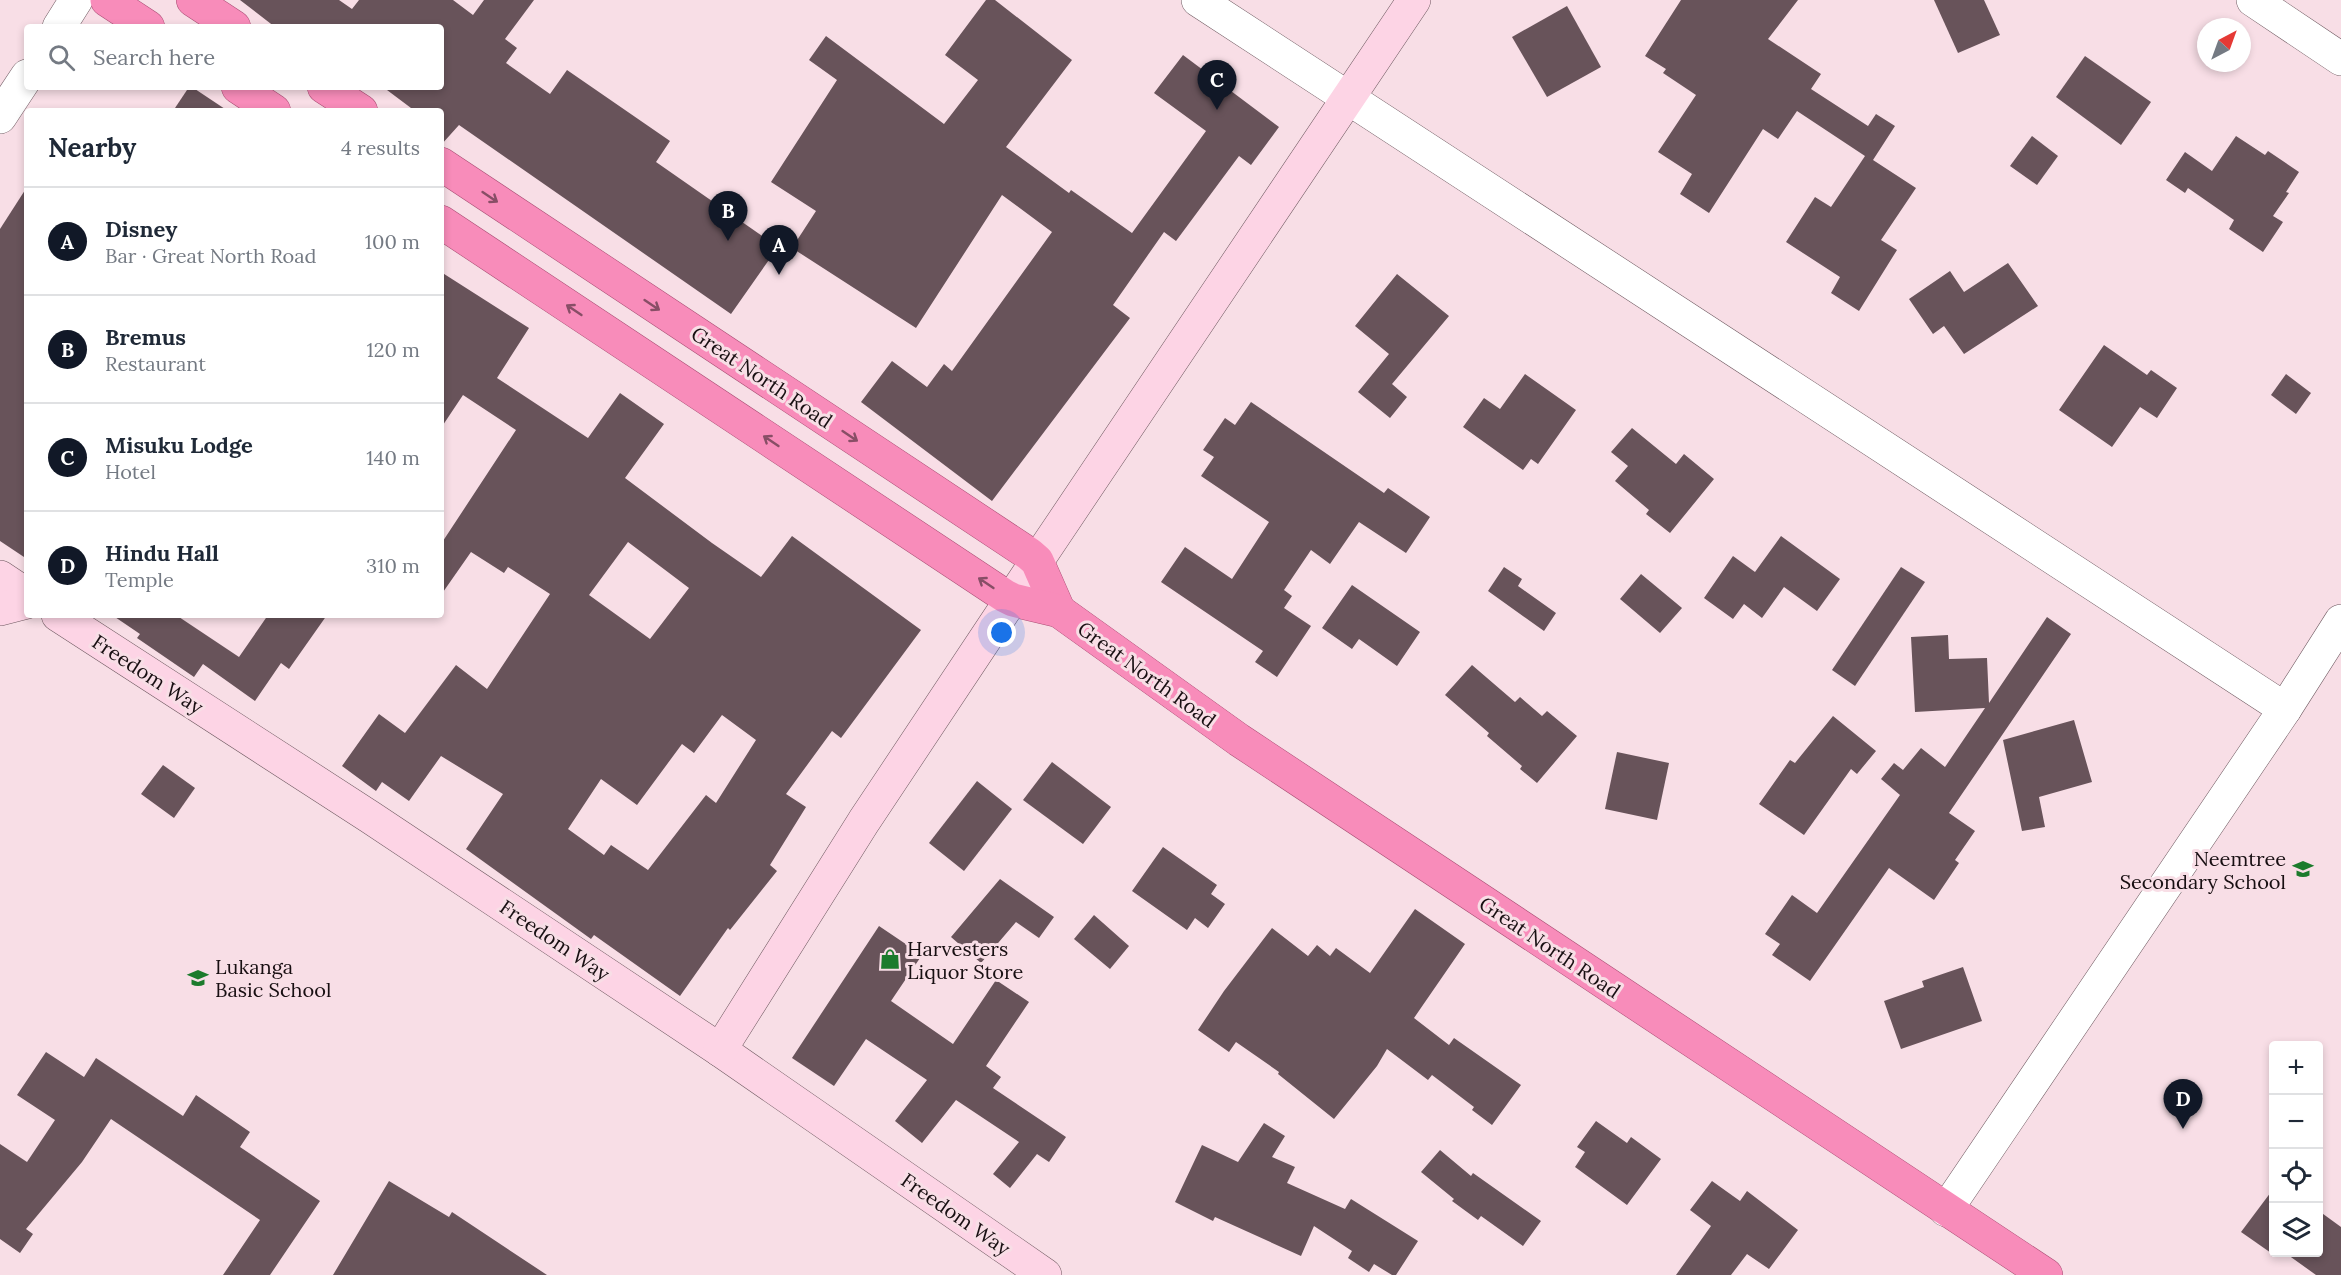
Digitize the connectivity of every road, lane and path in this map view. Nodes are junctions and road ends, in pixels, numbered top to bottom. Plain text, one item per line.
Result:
1 (76, 0) edge
2 (107, 0) edge
3 (193, 0) edge
4 (1198, 0) edge
5 (1414, 0) edge
6 (2253, 0) edge
7 (61, 24) edge
8 (143, 24) edge
9 (229, 24) edge
10 (2341, 59) edge
11 (24, 81) edge
12 (242, 90) edge
13 (328, 90) edge
14 (1349, 99) junction
15 (270, 108) edge
16 (356, 108) edge
17 (0, 117) edge
18 (444, 166) edge
19 (444, 224) edge
20 (1037, 561) junction
21 (0, 577) edge
22 (24, 593) edge
23 (1013, 600) junction
24 (24, 603) edge
25 (0, 609) edge
26 (1059, 611) junction
27 (63, 618) edge
28 (2341, 621) edge
29 (2284, 709) junction
30 (720, 1050) junction
31 (1946, 1210) junction
32 (1045, 1275) edge
33 (2046, 1275) edge

1 - 7 street
2 - 8 highway
3 - 9 highway
4 - 14 street
5 - 14 main road
6 - 10 street
11 - 17 street
12 - 15 highway
13 - 16 highway
14 - 20 main road
14 - 29 street
18 -> 20 highway, Great North Road
23 -> 19 highway, Great North Road
20 - 23 main road
20 - 26 highway, Great North Road
21 - 22 main road
23 - 26 highway, Great North Road
23 - 30 main road
24 - 25 main road
26 - 31 highway, Great North Road
27 - 30 main road, Freedom Way
28 - 29 street
29 - 31 street
30 - 32 main road, Freedom Way
31 - 33 highway, Great North Road

